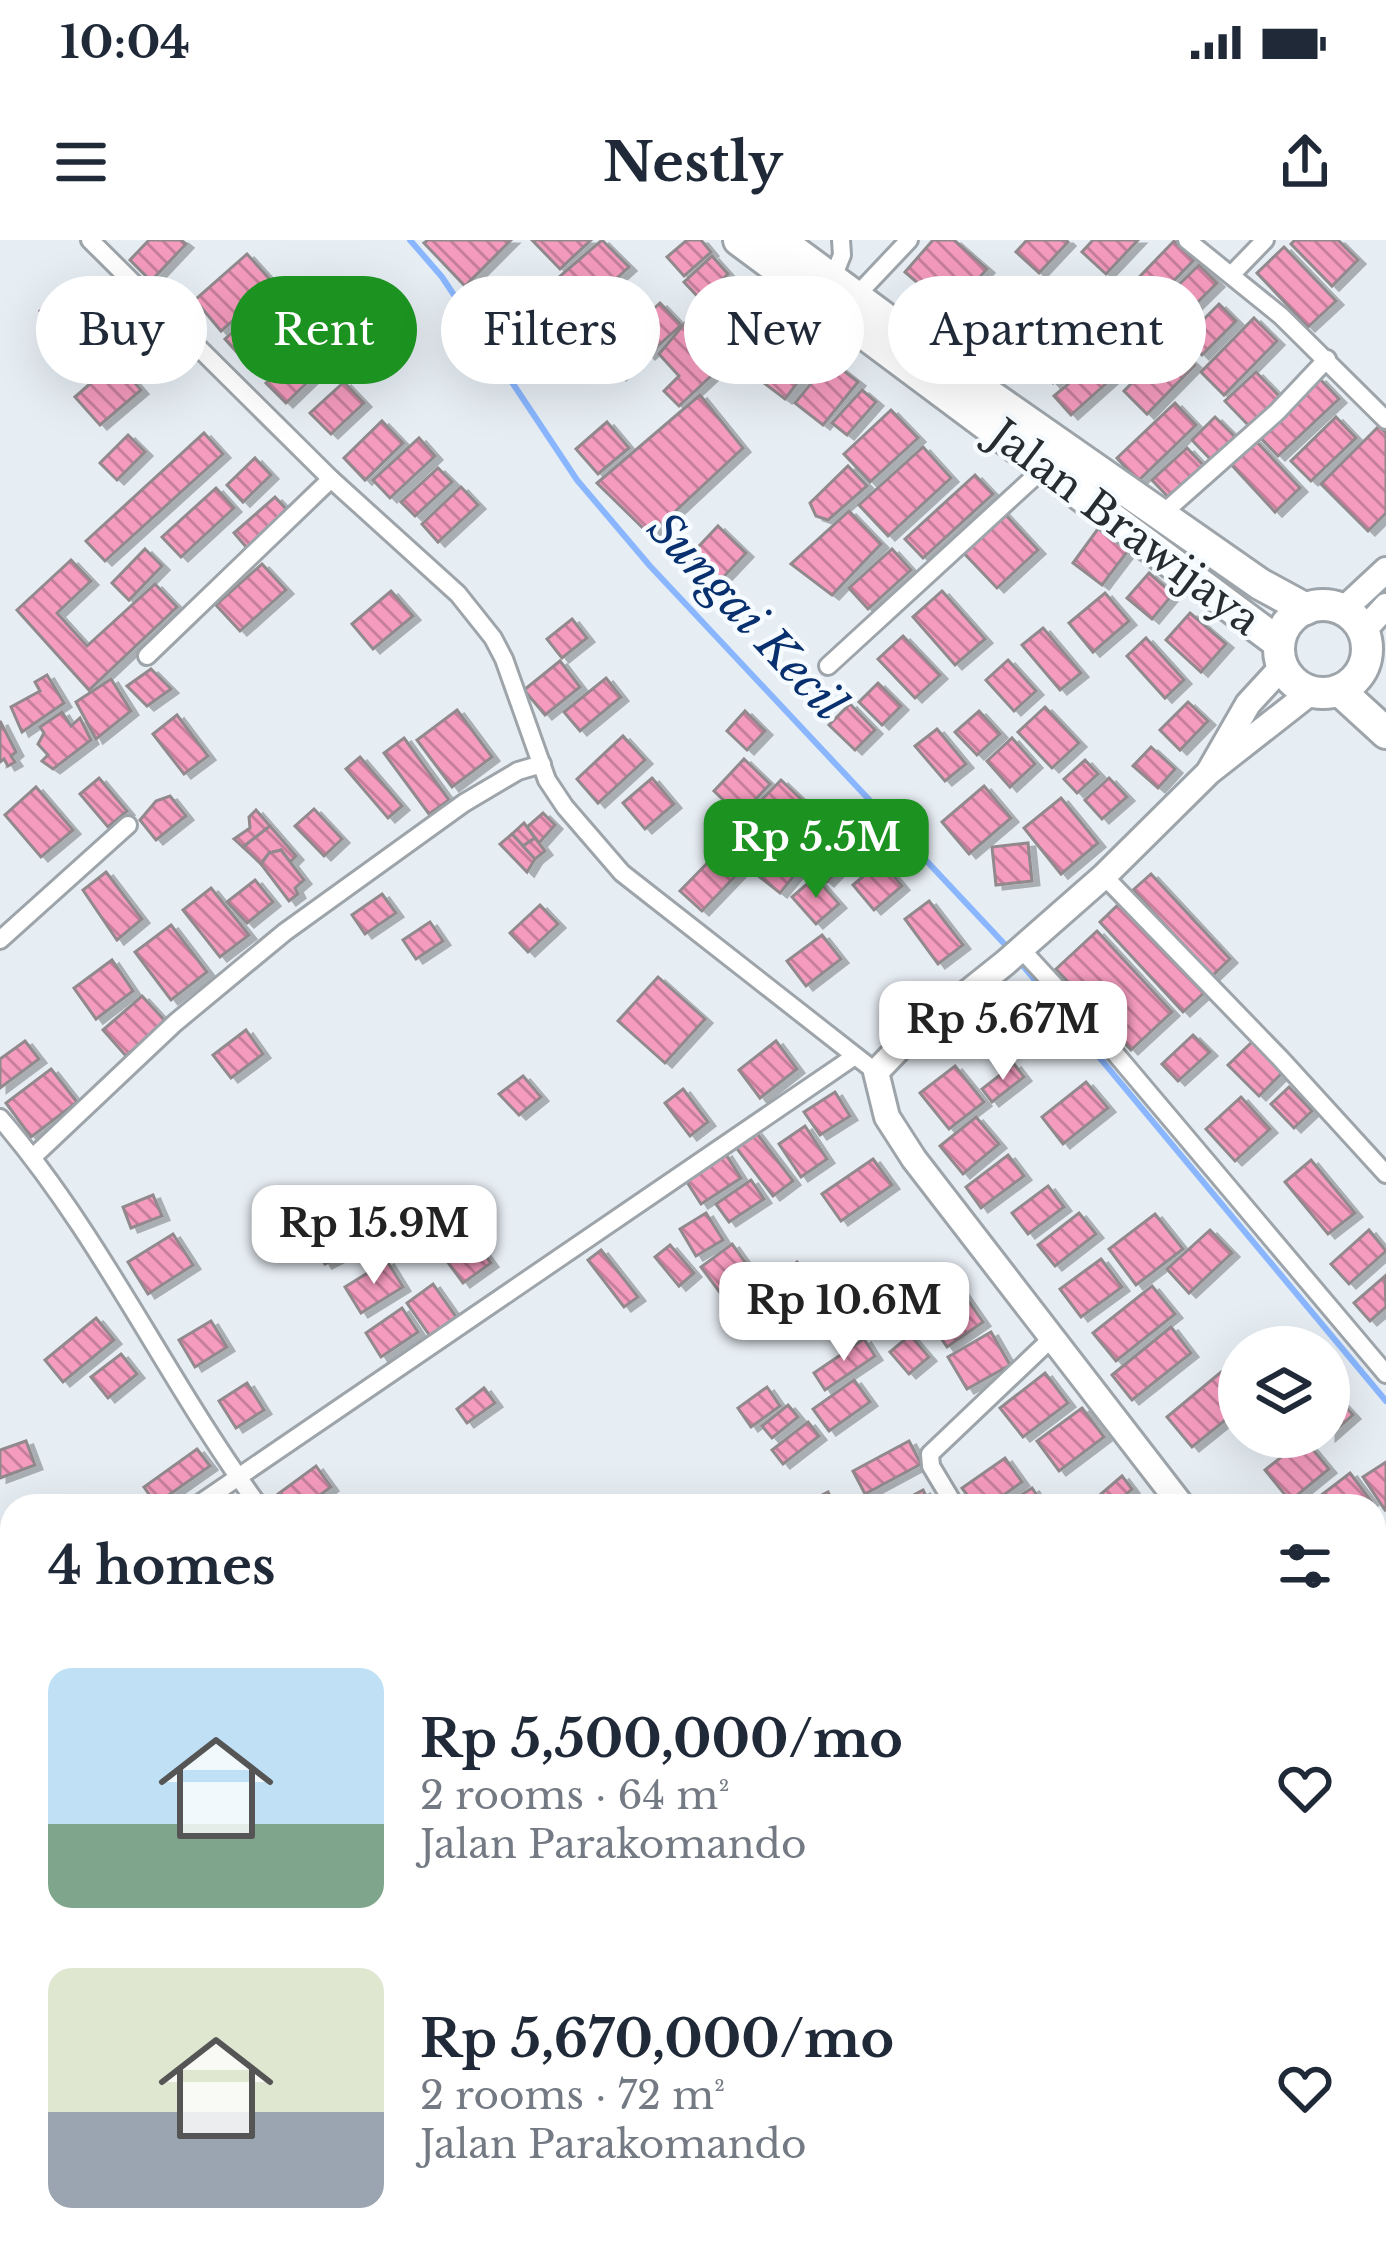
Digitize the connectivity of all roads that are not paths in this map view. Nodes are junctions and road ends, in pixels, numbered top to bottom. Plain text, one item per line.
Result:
1 (90, 240) edge
2 (740, 240) edge
3 (778, 240) edge
4 (841, 240) edge
5 (909, 240) edge
6 (1187, 240) edge
7 (1265, 240) edge
8 (1232, 274) junction
9 (828, 276) edge
10 (843, 276) edge
11 (860, 276) edge
12 (864, 303) edge
13 (1327, 358) junction
14 (1386, 420) edge
15 (1044, 468) junction
16 (331, 479) junction
17 (1161, 515) junction
18 (1386, 570) edge
19 (1386, 606) edge
20 (1306, 609) junction
21 (1357, 633) junction
22 (1281, 655) junction
23 (147, 656) dead end
24 (828, 666) dead end
25 (1386, 687) edge
26 (1325, 691) junction
27 (1386, 733) edge
28 (542, 764) junction
29 (1208, 772) junction
30 (128, 825) dead end
31 (1104, 876) junction
32 (0, 940) edge
33 (1014, 955) junction
34 (854, 1056) junction
35 (876, 1072) junction
36 (0, 1118) edge
37 (33, 1156) junction
38 (1386, 1174) edge
39 (1052, 1337) junction
40 (1386, 1374) edge
41 (238, 1478) junction
42 (214, 1494) edge
43 (250, 1494) edge
44 (948, 1494) edge
45 (1173, 1494) edge

1 - 16 street
2 - 15 highway, Jalan Brawijaya
3 - 9 highway, Jalan Brawijaya
4 - 10 street
5 - 11 street
6 - 8 street
7 - 8 street
8 - 13 street
12 - 17 highway, Jalan Brawijaya
13 - 14 street
13 - 17 street
15 - 22 highway, Jalan Brawijaya
15 - 24 street
16 - 23 street
16 - 28 street
17 - 20 highway, Jalan Brawijaya
18 - 21 street
19 - 21 street
20 - 21 highway
20 - 22 highway
21 - 25 highway
21 - 26 highway
22 - 26 highway
22 - 29 street
26 - 27 highway
26 - 29 street
28 - 34 street
28 - 37 street
29 - 31 street
30 - 32 street
31 - 33 street
31 - 38 street
33 - 35 street
33 - 40 street
34 - 35 street
34 - 41 street
35 - 39 street
36 - 37 street
37 - 41 street
39 - 44 street
39 - 45 street
41 - 42 street
41 - 43 street

